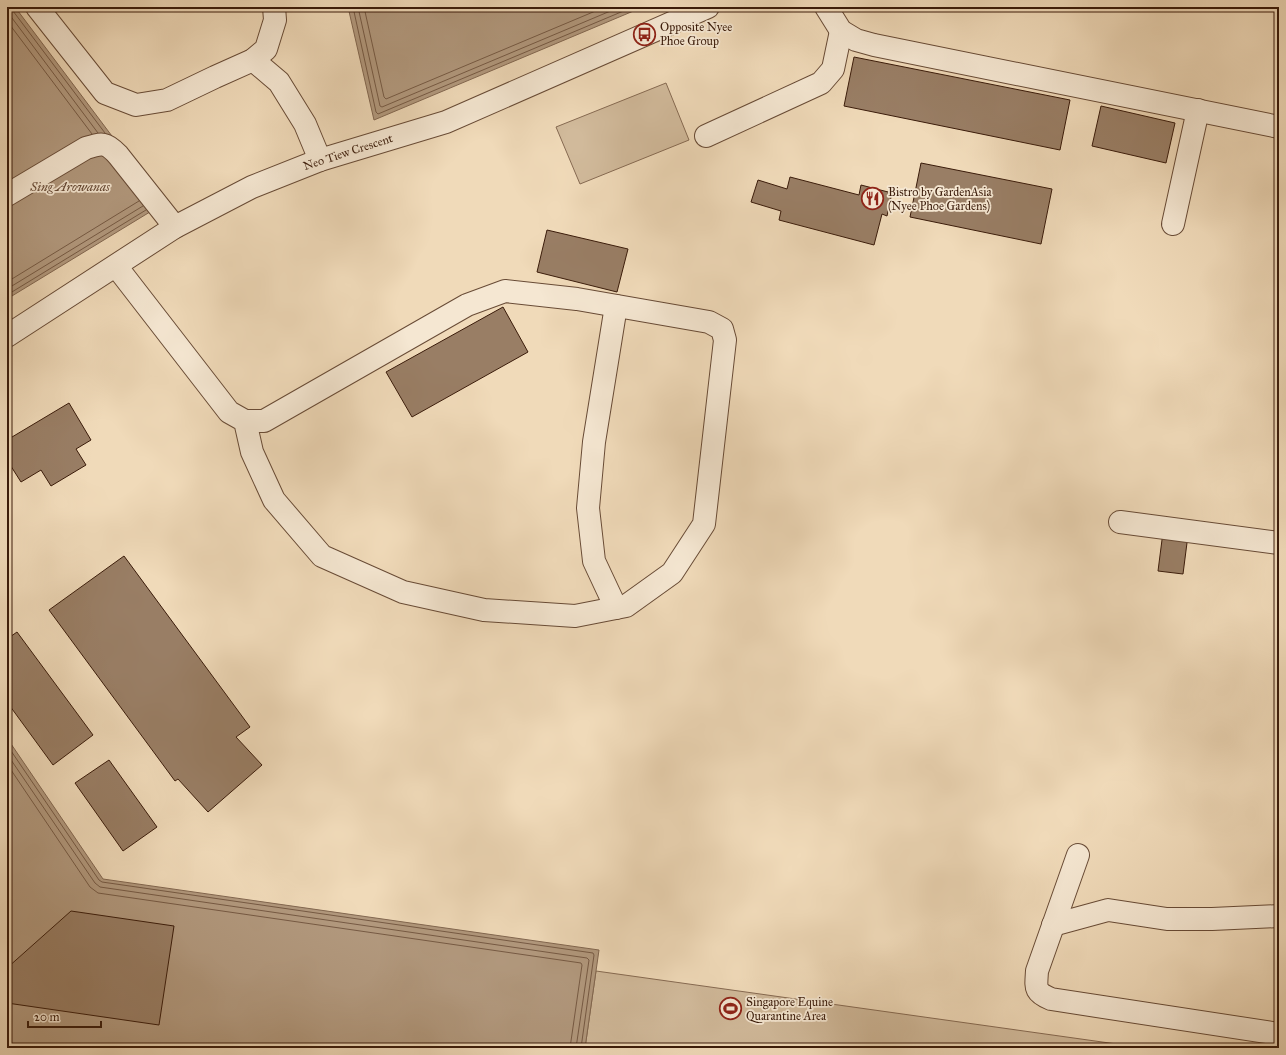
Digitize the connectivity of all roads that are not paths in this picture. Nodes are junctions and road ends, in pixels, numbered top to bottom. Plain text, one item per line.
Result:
1 (37, 7) edge
2 (274, 7) edge
3 (708, 7) edge
4 (826, 7) edge
5 (842, 31) junction
6 (254, 60) junction
7 (1198, 110) junction
8 (1279, 127) edge
9 (706, 136) dead end
10 (320, 160) junction
11 (7, 195) edge
12 (1173, 224) dead end
13 (175, 227) junction
14 (116, 266) junction
15 (616, 306) junction
16 (7, 336) edge
17 (245, 421) junction
18 (1120, 522) dead end
19 (1279, 543) edge
20 (616, 608) junction
21 (1078, 855) dead end
22 (1279, 916) edge
23 (1053, 925) junction
24 (1279, 1034) edge

1 - 6 street
2 - 6 street
3 - 10 street, Neo Tiew Crescent
4 - 5 street
5 - 7 street
5 - 9 street
6 - 10 street
7 - 8 street
7 - 12 street
10 - 13 street, Neo Tiew Crescent
11 - 13 street
13 - 14 street, Neo Tiew Crescent
14 - 16 street, Neo Tiew Crescent
14 - 17 street
15 - 17 street
15 - 20 street
15 - 20 street
17 - 20 street
18 - 19 street
21 - 23 street
22 - 23 street
23 - 24 street

